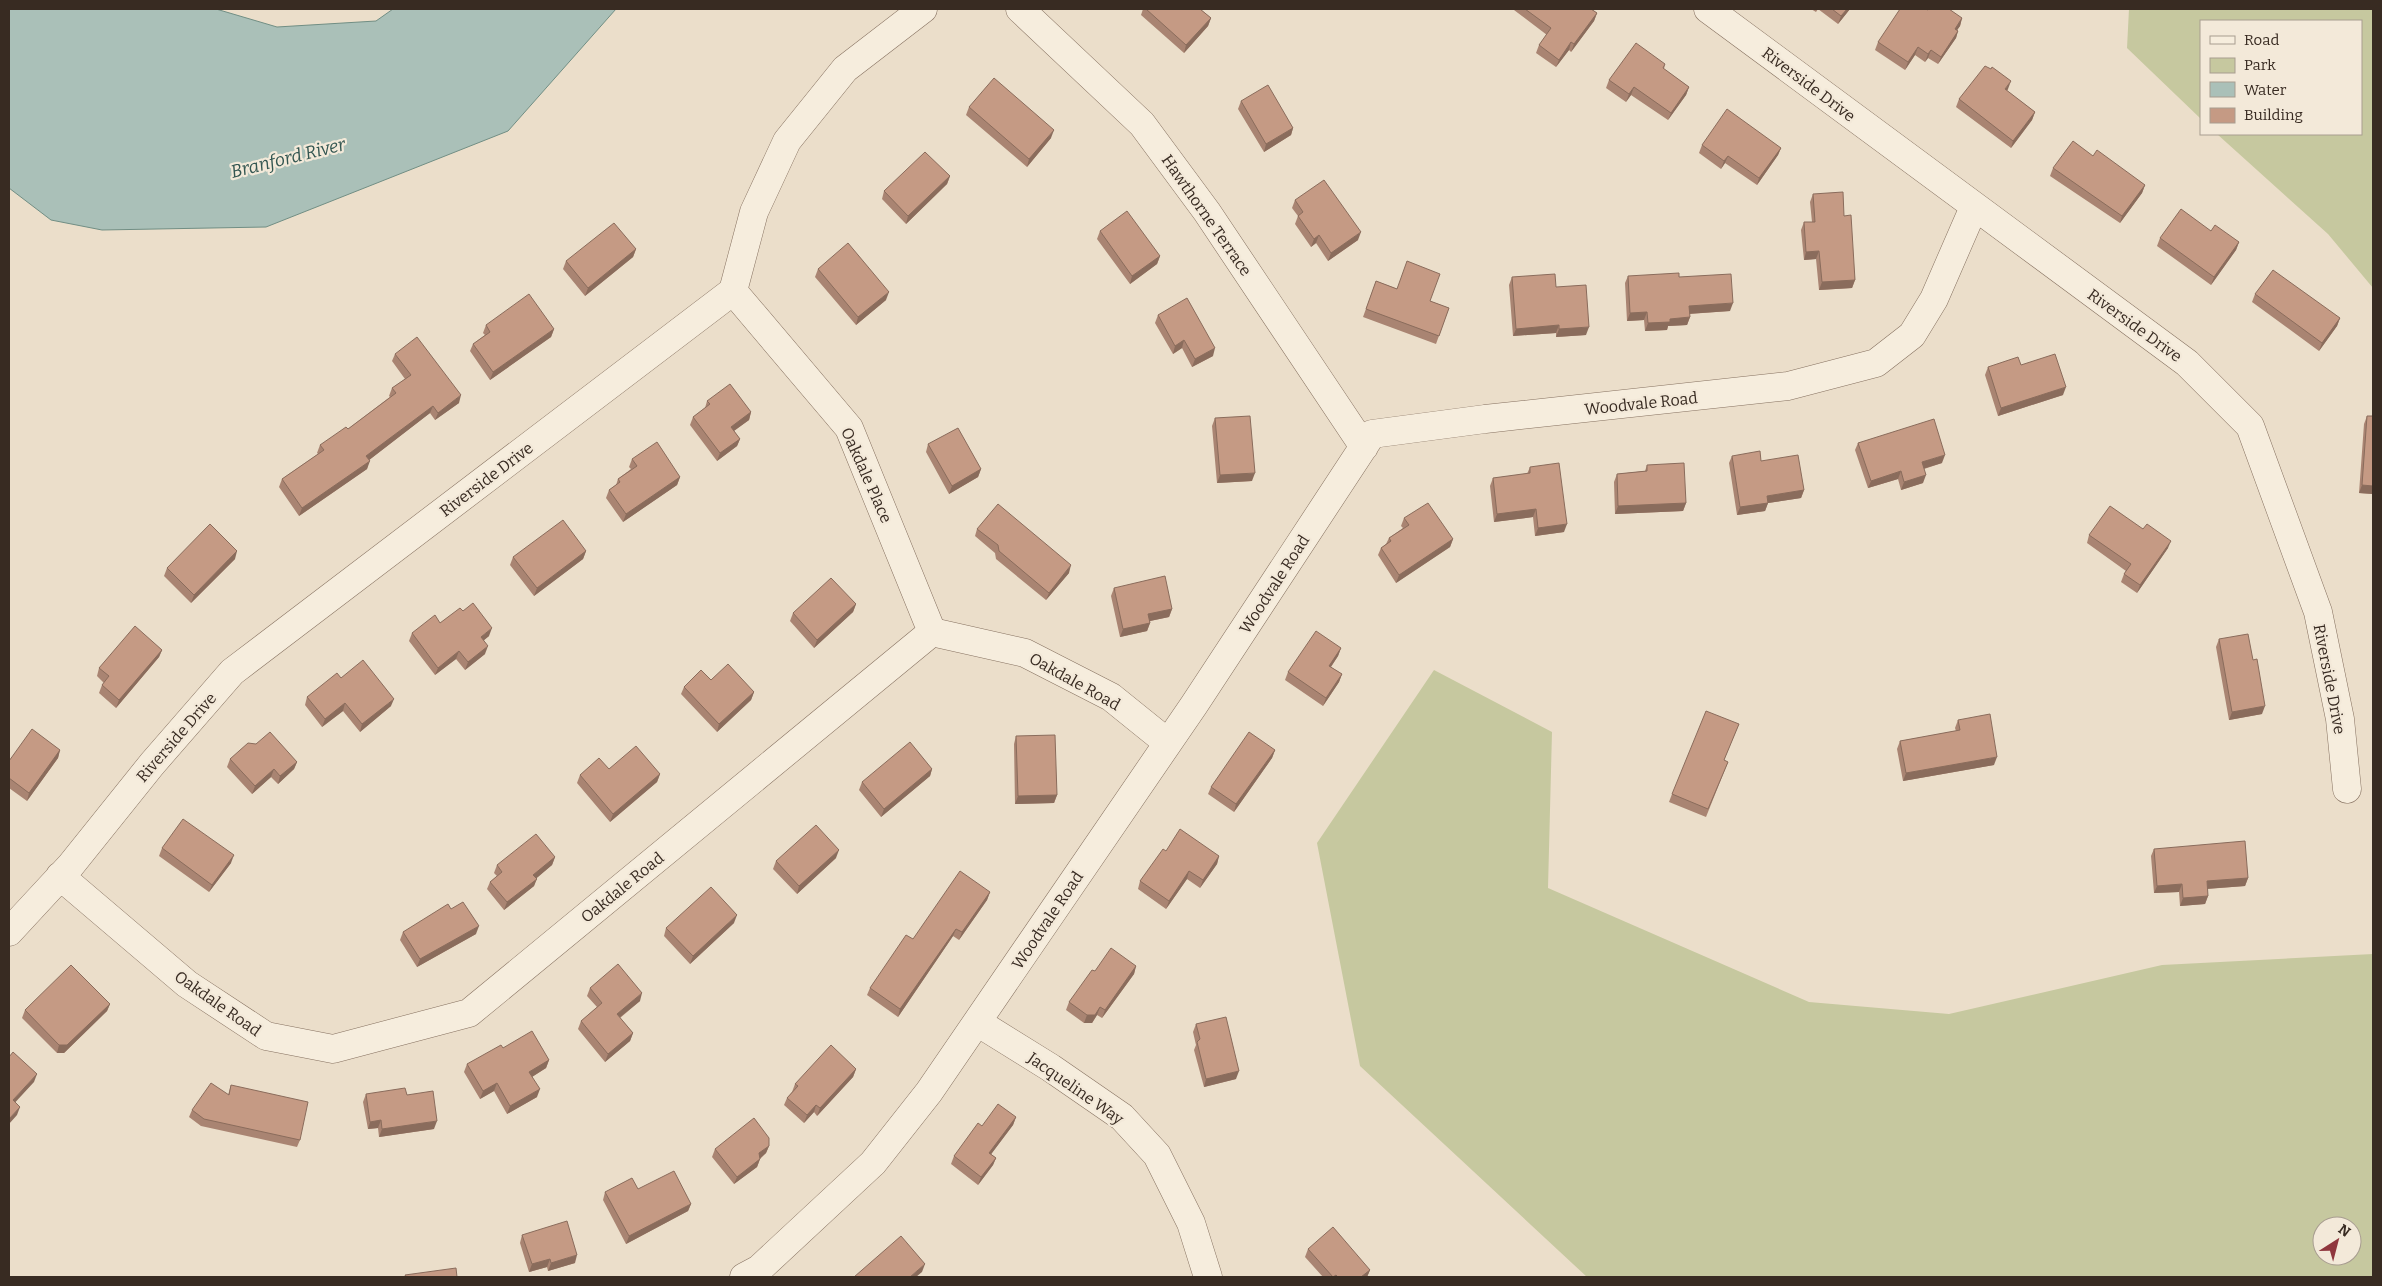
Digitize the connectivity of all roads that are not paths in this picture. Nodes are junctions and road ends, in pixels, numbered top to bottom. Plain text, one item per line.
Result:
1 (923, 9) edge
2 (1020, 9) edge
3 (1708, 9) edge
4 (1974, 208) junction
5 (733, 291) junction
6 (1364, 446) junction
7 (932, 632) junction
8 (1168, 743) junction
9 (2347, 789) dead end
10 (60, 876) junction
11 (9, 932) edge
12 (977, 1022) junction
13 (744, 1277) edge
14 (1208, 1277) edge

1 - 5 street
2 - 6 street, Hawthorne Terrace
3 - 4 street, Riverside Drive
4 - 6 street, Woodvale Road
4 - 9 street, Riverside Drive
5 - 7 street, Oakdale Place
5 - 10 street, Riverside Drive
6 - 8 street, Woodvale Road
7 - 8 street, Oakdale Road
7 - 10 street, Oakdale Road
8 - 12 street, Woodvale Road
10 - 11 street, Riverside Drive
12 - 13 street, Woodvale Road
12 - 14 street, Jacqueline Way

